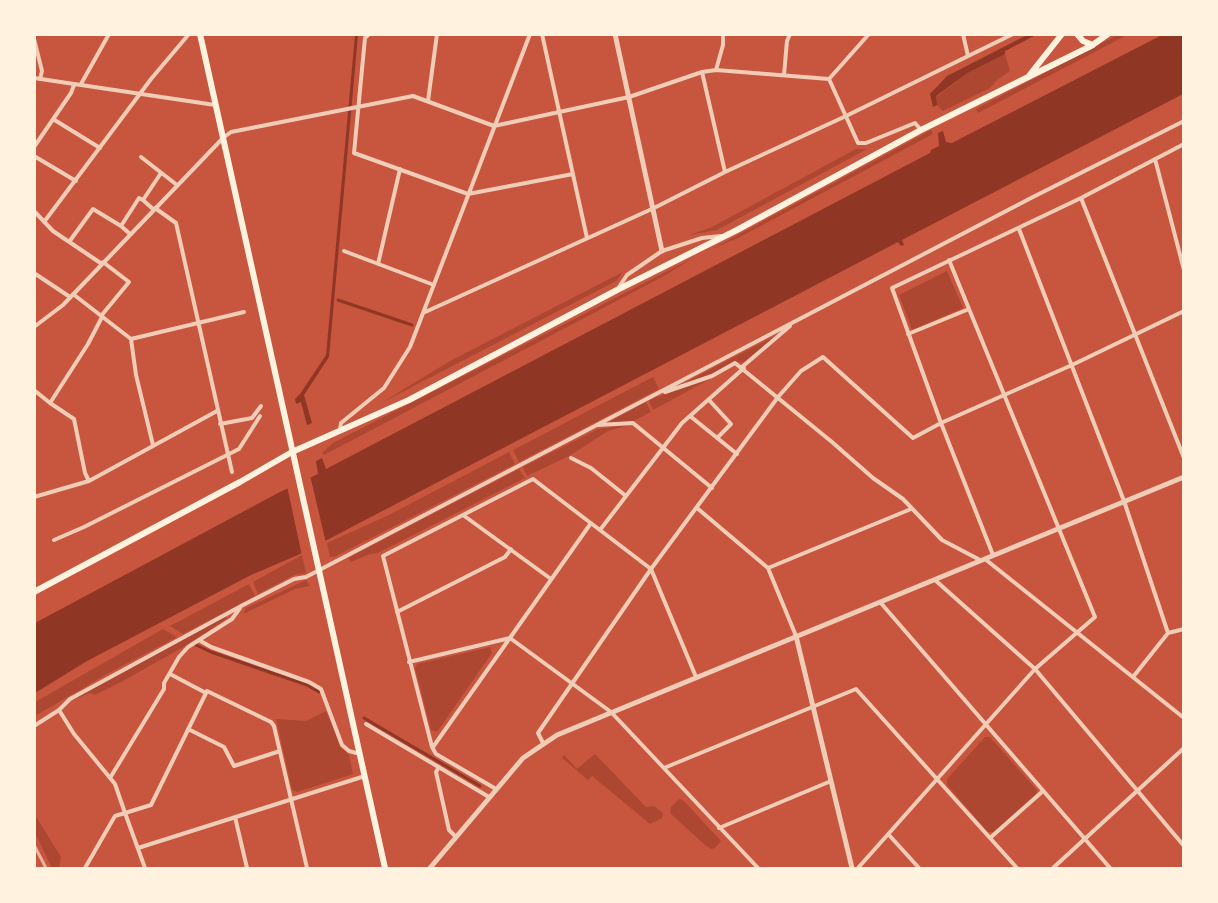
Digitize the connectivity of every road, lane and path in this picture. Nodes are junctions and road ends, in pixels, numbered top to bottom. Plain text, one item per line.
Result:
1 (109, 34) edge
2 (189, 34) edge
3 (200, 34) edge
4 (369, 34) edge
5 (437, 34) edge
6 (530, 34) edge
7 (542, 34) edge
8 (615, 34) edge
9 (723, 34) edge
10 (790, 34) edge
11 (869, 34) edge
12 (963, 34) edge
13 (1013, 34) edge
14 (1062, 34) edge
15 (1077, 34) edge
16 (1108, 34) edge
17 (34, 39) edge
18 (1093, 45) junction
19 (968, 56) junction
20 (716, 70) junction
21 (702, 72) junction
22 (784, 75) junction
23 (37, 79) edge
24 (830, 79) junction
25 (1025, 80) junction
26 (81, 84) junction
27 (74, 85) junction
28 (140, 94) junction
29 (629, 97) junction
30 (428, 101) junction
31 (214, 105) junction
32 (358, 106) junction
33 (559, 113) junction
34 (846, 116) junction
35 (53, 119) junction
36 (1184, 121) edge
37 (494, 126) junction
38 (921, 130) junction
39 (223, 138) junction
40 (1184, 144) edge
41 (34, 147) edge
42 (100, 148) junction
43 (34, 156) edge
44 (141, 157) dead end
45 (1155, 159) junction
46 (400, 169) junction
47 (724, 172) junction
48 (161, 173) junction
49 (573, 174) junction
50 (76, 180) junction
51 (177, 185) junction
52 (468, 194) junction
53 (1081, 198) junction
54 (143, 200) junction
55 (654, 208) junction
56 (155, 209) junction
57 (34, 211) edge
58 (44, 222) junction
59 (121, 226) junction
60 (1019, 228) junction
61 (130, 234) junction
62 (727, 236) junction
63 (587, 238) junction
64 (69, 242) junction
65 (344, 251) dead end
66 (662, 251) junction
67 (949, 260) junction
68 (103, 263) junction
69 (378, 264) junction
70 (1184, 270) edge
71 (34, 273) edge
72 (434, 285) junction
73 (617, 290) junction
74 (71, 296) junction
75 (969, 309) junction
76 (1184, 311) edge
77 (244, 312) dead end
78 (423, 313) junction
79 (101, 316) junction
80 (796, 321) junction
81 (198, 323) junction
82 (34, 327) edge
83 (909, 334) junction
84 (1135, 334) junction
85 (131, 339) junction
86 (1072, 365) junction
87 (743, 368) junction
88 (34, 390) edge
89 (1004, 394) junction
90 (653, 396) junction
91 (778, 398) junction
92 (709, 400) junction
93 (50, 404) junction
94 (261, 406) dead end
95 (217, 411) junction
96 (260, 416) dead end
97 (690, 416) junction
98 (941, 423) junction
99 (220, 424) junction
100 (596, 425) junction
101 (340, 430) junction
102 (717, 438) junction
103 (153, 445) junction
104 (662, 447) junction
105 (292, 452) junction
106 (228, 454) junction
107 (737, 454) junction
108 (571, 458) dead end
109 (1184, 458) edge
110 (232, 472) dead end
111 (1184, 477) edge
112 (89, 481) junction
113 (712, 488) junction
114 (626, 496) junction
115 (34, 497) edge
116 (1124, 501) junction
117 (697, 508) junction
118 (912, 509) junction
119 (463, 514) junction
120 (591, 523) junction
121 (1058, 528) junction
122 (600, 530) junction
123 (54, 540) dead end
124 (511, 549) junction
125 (993, 555) junction
126 (982, 560) junction
127 (768, 568) junction
128 (317, 569) junction
129 (651, 569) junction
130 (551, 579) junction
131 (934, 580) junction
132 (34, 592) edge
133 (880, 602) junction
134 (243, 605) junction
135 (397, 612) junction
136 (1184, 629) edge
137 (1077, 633) junction
138 (1168, 633) junction
139 (796, 636) junction
140 (510, 638) junction
141 (199, 640) junction
142 (409, 662) junction
143 (1035, 669) junction
144 (170, 674) junction
145 (696, 677) junction
146 (1132, 677) junction
147 (572, 683) junction
148 (206, 693) junction
149 (813, 706) junction
150 (59, 710) junction
151 (611, 712) junction
152 (1184, 718) edge
153 (366, 724) dead end
154 (987, 725) junction
155 (34, 726) edge
156 (188, 729) junction
157 (543, 743) junction
158 (432, 747) junction
159 (1184, 748) edge
160 (280, 751) junction
161 (360, 754) junction
162 (439, 767) junction
163 (664, 768) junction
164 (365, 776) junction
165 (110, 778) junction
166 (938, 780) junction
167 (831, 781) junction
168 (496, 789) junction
169 (1043, 791) junction
170 (1137, 791) junction
171 (489, 797) junction
172 (291, 799) junction
173 (125, 813) junction
174 (235, 817) junction
175 (719, 828) junction
176 (889, 835) junction
177 (456, 837) junction
178 (990, 838) junction
179 (1085, 839) junction
180 (1184, 846) edge
181 (138, 848) junction
182 (85, 868) edge
183 (145, 868) edge
184 (247, 868) edge
185 (307, 868) edge
186 (385, 868) edge
187 (430, 868) edge
188 (758, 868) edge
189 (852, 868) edge
190 (858, 868) edge
191 (919, 868) edge
192 (1017, 868) edge
193 (1053, 868) edge
194 (1110, 868) edge

1 - 26 street
2 - 28 street
3 - 31 main road
4 - 32 street
5 - 30 street
6 - 37 street
7 - 33 street
8 - 29 street
9 - 20 street
10 - 22 street
11 - 24 street
12 - 19 street
13 - 19 street
14 - 25 main road
15 - 18 main road
16 - 18 main road
17 - 23 street
18 - 25 main road
19 - 34 street
20 - 21 street
20 - 22 street
21 - 29 street
21 - 47 street
22 - 24 street
23 - 27 street
24 - 34 street
25 - 38 main road
26 - 27 street
26 - 28 street
27 - 35 street
28 - 31 street
28 - 42 street
29 - 33 street
29 - 55 street
30 - 32 street
30 - 37 street
31 - 39 main road
32 - 39 street
32 - 46 street
33 - 37 street
33 - 49 street
34 - 38 street
34 - 47 street
35 - 41 street
35 - 42 street
36 - 80 street
37 - 52 street
38 - 62 main road
39 - 51 street
39 - 105 main road
40 - 45 street
42 - 50 street
43 - 50 street
44 - 48 street
45 - 53 street
45 - 70 street
46 - 52 street
46 - 69 street
47 - 55 street
48 - 51 street
48 - 54 street
49 - 52 street
49 - 63 street
50 - 58 street
51 - 56 street
52 - 72 street
53 - 60 street
53 - 84 street
54 - 56 street
54 - 59 street
55 - 63 street
55 - 66 street
56 - 61 street
56 - 81 street
57 - 58 street
58 - 64 street
59 - 61 street
59 - 64 street
60 - 67 street
60 - 86 street
61 - 68 street
62 - 66 street
62 - 73 main road
63 - 78 street
64 - 68 street
65 - 69 street
66 - 73 street
67 - 75 street
67 - 83 street
68 - 74 street
68 - 79 street
69 - 72 street
71 - 74 street
72 - 78 street
73 - 101 main road
74 - 79 street
74 - 82 street
75 - 83 street
75 - 89 street
76 - 84 street
77 - 81 street
78 - 101 street
79 - 85 street
79 - 93 street
80 - 87 street
80 - 90 street
81 - 85 street
81 - 95 street
83 - 98 street
84 - 86 street
84 - 109 street
85 - 103 street
86 - 89 street
86 - 116 street
87 - 90 street
87 - 91 street
87 - 92 street
88 - 93 street
89 - 98 street
89 - 121 street
90 - 100 street
91 - 98 street
91 - 107 street
91 - 118 street
92 - 97 street
92 - 102 street
93 - 112 street
94 - 99 street
95 - 99 street
95 - 103 street
96 - 106 street
97 - 102 street
97 - 104 street
98 - 125 street
99 - 106 street
100 - 104 street
100 - 128 street
101 - 105 main road
102 - 107 street
103 - 112 street
104 - 113 street
104 - 114 street
105 - 128 main road
105 - 132 main road
106 - 110 street
106 - 123 street
107 - 113 street
108 - 114 street
111 - 116 street
112 - 115 street
113 - 117 street
114 - 122 street
116 - 121 street
116 - 138 street
117 - 127 street
117 - 129 street
118 - 126 street
118 - 127 street
119 - 120 street
119 - 124 street
119 - 135 street
120 - 122 street
120 - 130 street
121 - 125 street
121 - 137 street
122 - 129 street
124 - 130 street
124 - 135 street
125 - 126 street
126 - 131 street
126 - 137 street
127 - 139 street
128 - 134 street
128 - 161 main road
129 - 145 street
129 - 147 street
130 - 140 street
131 - 133 street
131 - 143 street
133 - 139 street
133 - 154 street
134 - 141 street
134 - 150 street
135 - 142 street
136 - 138 street
137 - 143 street
137 - 146 street
138 - 146 street
139 - 145 street
139 - 149 street
140 - 142 street
140 - 147 street
140 - 158 street
141 - 144 street
141 - 161 street
142 - 158 street
143 - 154 street
143 - 170 street
144 - 148 street
144 - 165 street
145 - 151 street
146 - 152 street
147 - 151 street
147 - 157 street
148 - 156 street
148 - 160 street
149 - 163 street
149 - 166 street
149 - 167 street
150 - 155 street
150 - 165 street
151 - 157 street
151 - 163 street
153 - 162 street
154 - 166 street
154 - 169 street
156 - 160 street
156 - 173 street
157 - 168 street
158 - 168 street
159 - 170 street
160 - 172 street
161 - 164 main road
162 - 171 street
162 - 177 street
163 - 175 street
164 - 172 street
164 - 186 main road
165 - 173 street
166 - 176 street
166 - 178 street
167 - 175 street
167 - 189 street
168 - 171 street
169 - 178 street
169 - 179 street
170 - 179 street
170 - 180 street
171 - 177 street
172 - 174 street
172 - 185 street
173 - 181 street
173 - 182 street
174 - 181 street
174 - 184 street
175 - 188 street
176 - 190 street
176 - 191 street
177 - 187 street
178 - 192 street
179 - 193 street
179 - 194 street
181 - 183 street

